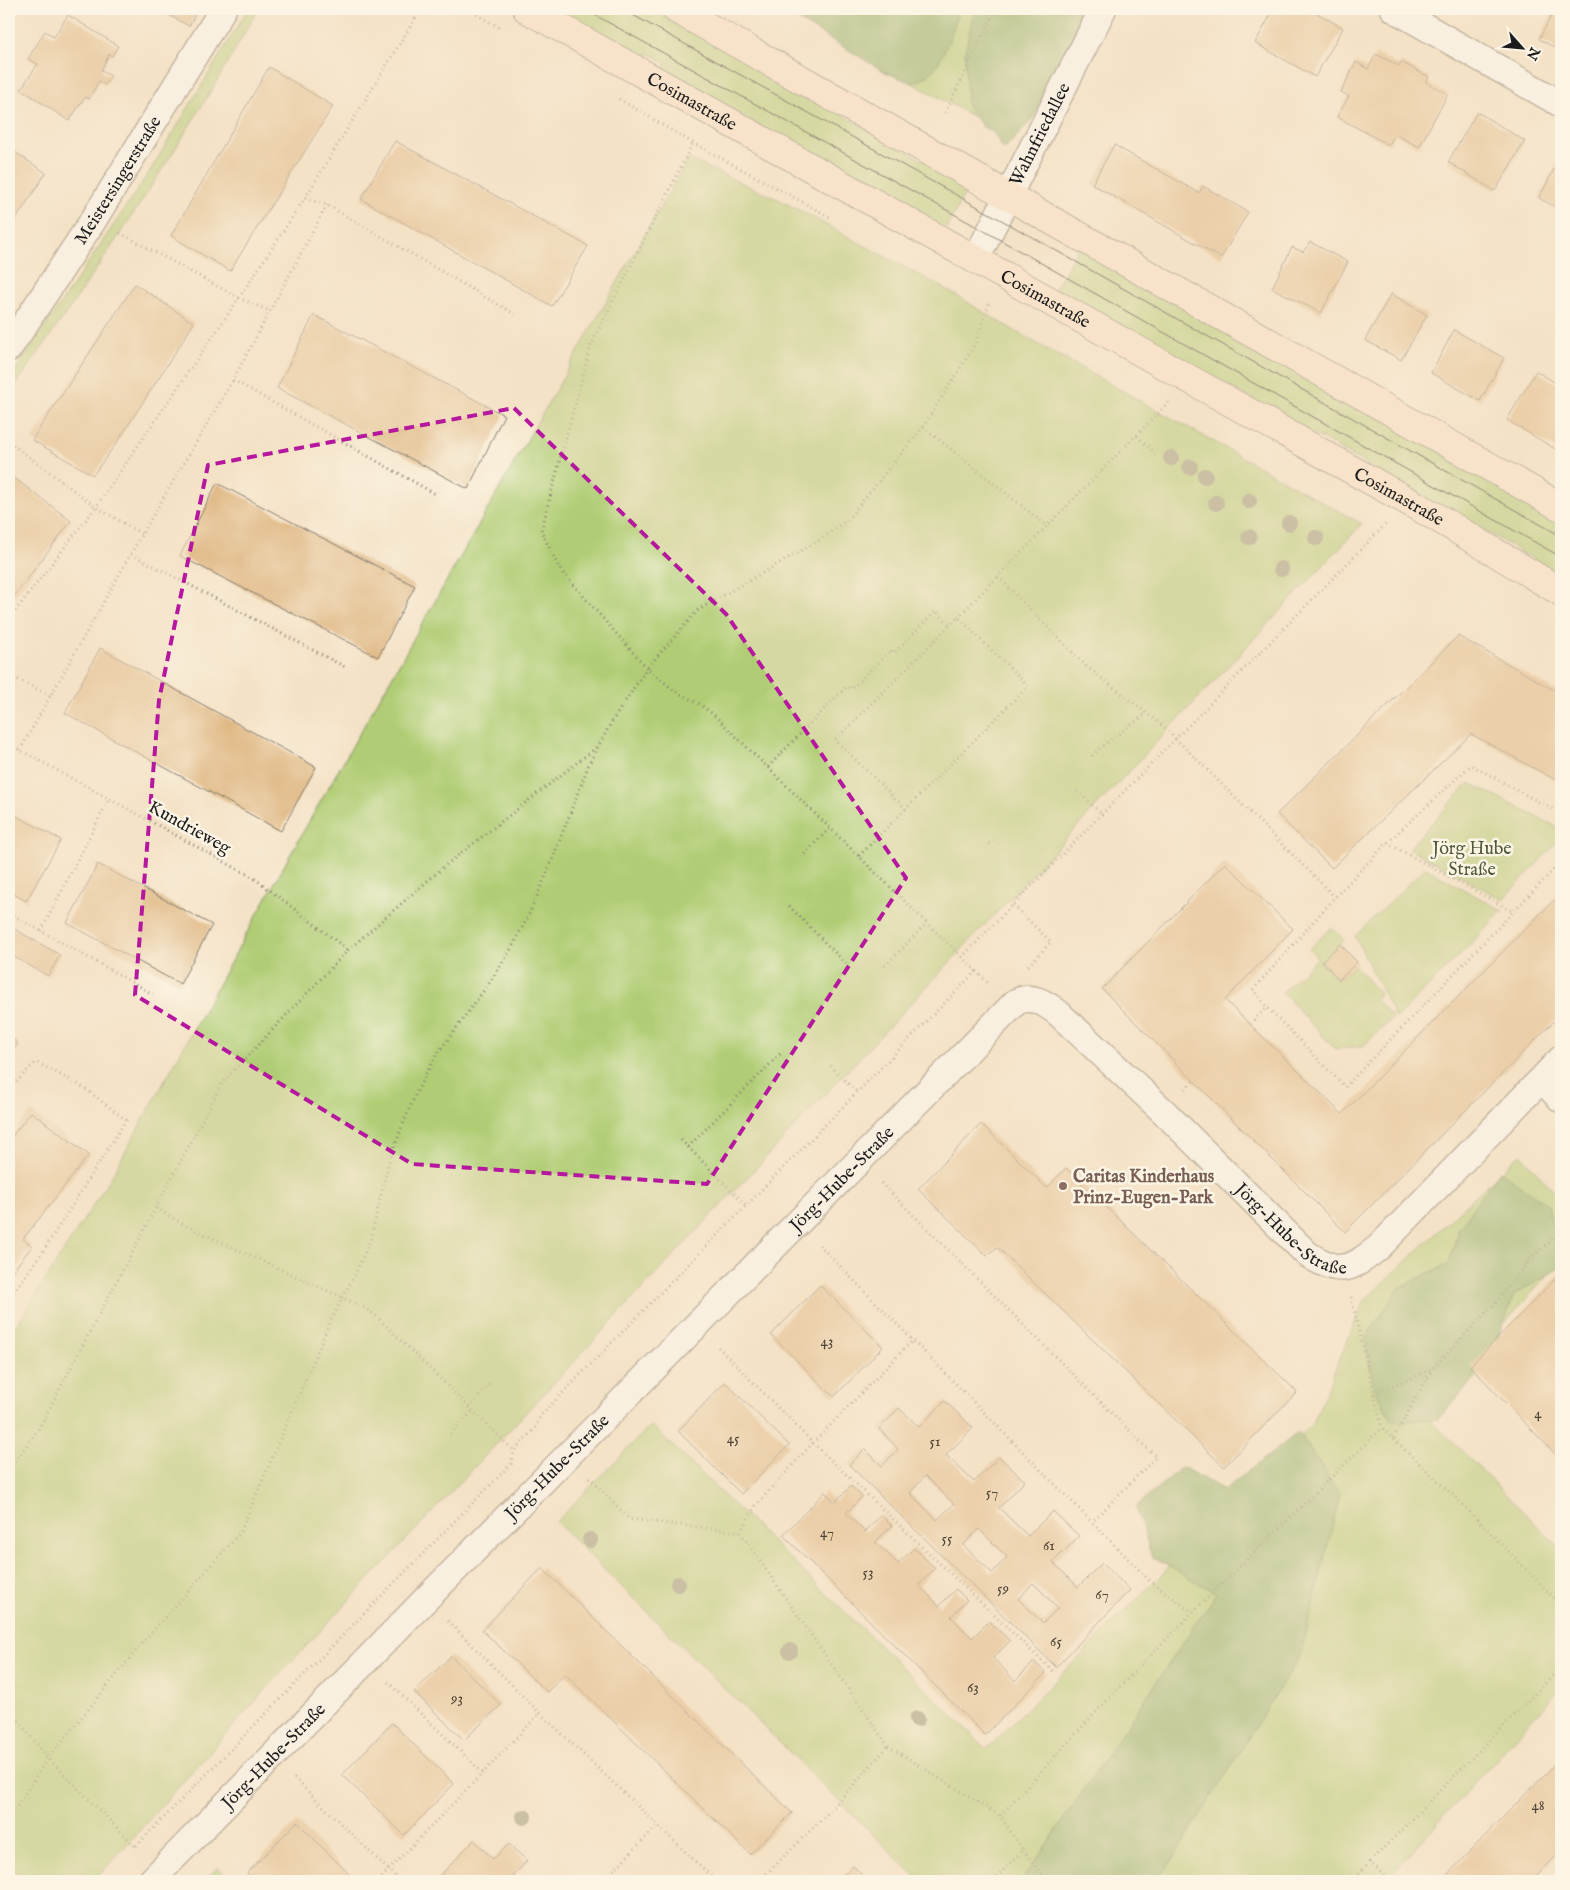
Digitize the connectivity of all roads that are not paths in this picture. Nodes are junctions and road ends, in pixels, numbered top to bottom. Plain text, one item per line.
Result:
1 (223, 9) edge
2 (527, 9) edge
3 (676, 9) edge
4 (1103, 9) edge
5 (1394, 9) edge
6 (1561, 104) edge
7 (1007, 194) junction
8 (976, 259) junction
9 (9, 348) edge
10 (1561, 507) edge
11 (1561, 592) edge
12 (1561, 1060) edge
13 (1542, 1080) junction
14 (1561, 1098) edge
15 (156, 1876) edge

1 - 9 street, Meistersingerstraße
2 - 8 main road, Cosimastraße
3 - 7 main road
4 - 7 street, Wahnfriedallee
5 - 6 street
7 - 8 street, Wahnfriedallee
7 - 10 main road
8 - 11 main road, Cosimastraße
12 - 13 street, Jörg-Hube-Straße
13 - 14 street
13 - 15 street, Jörg-Hube-Straße

